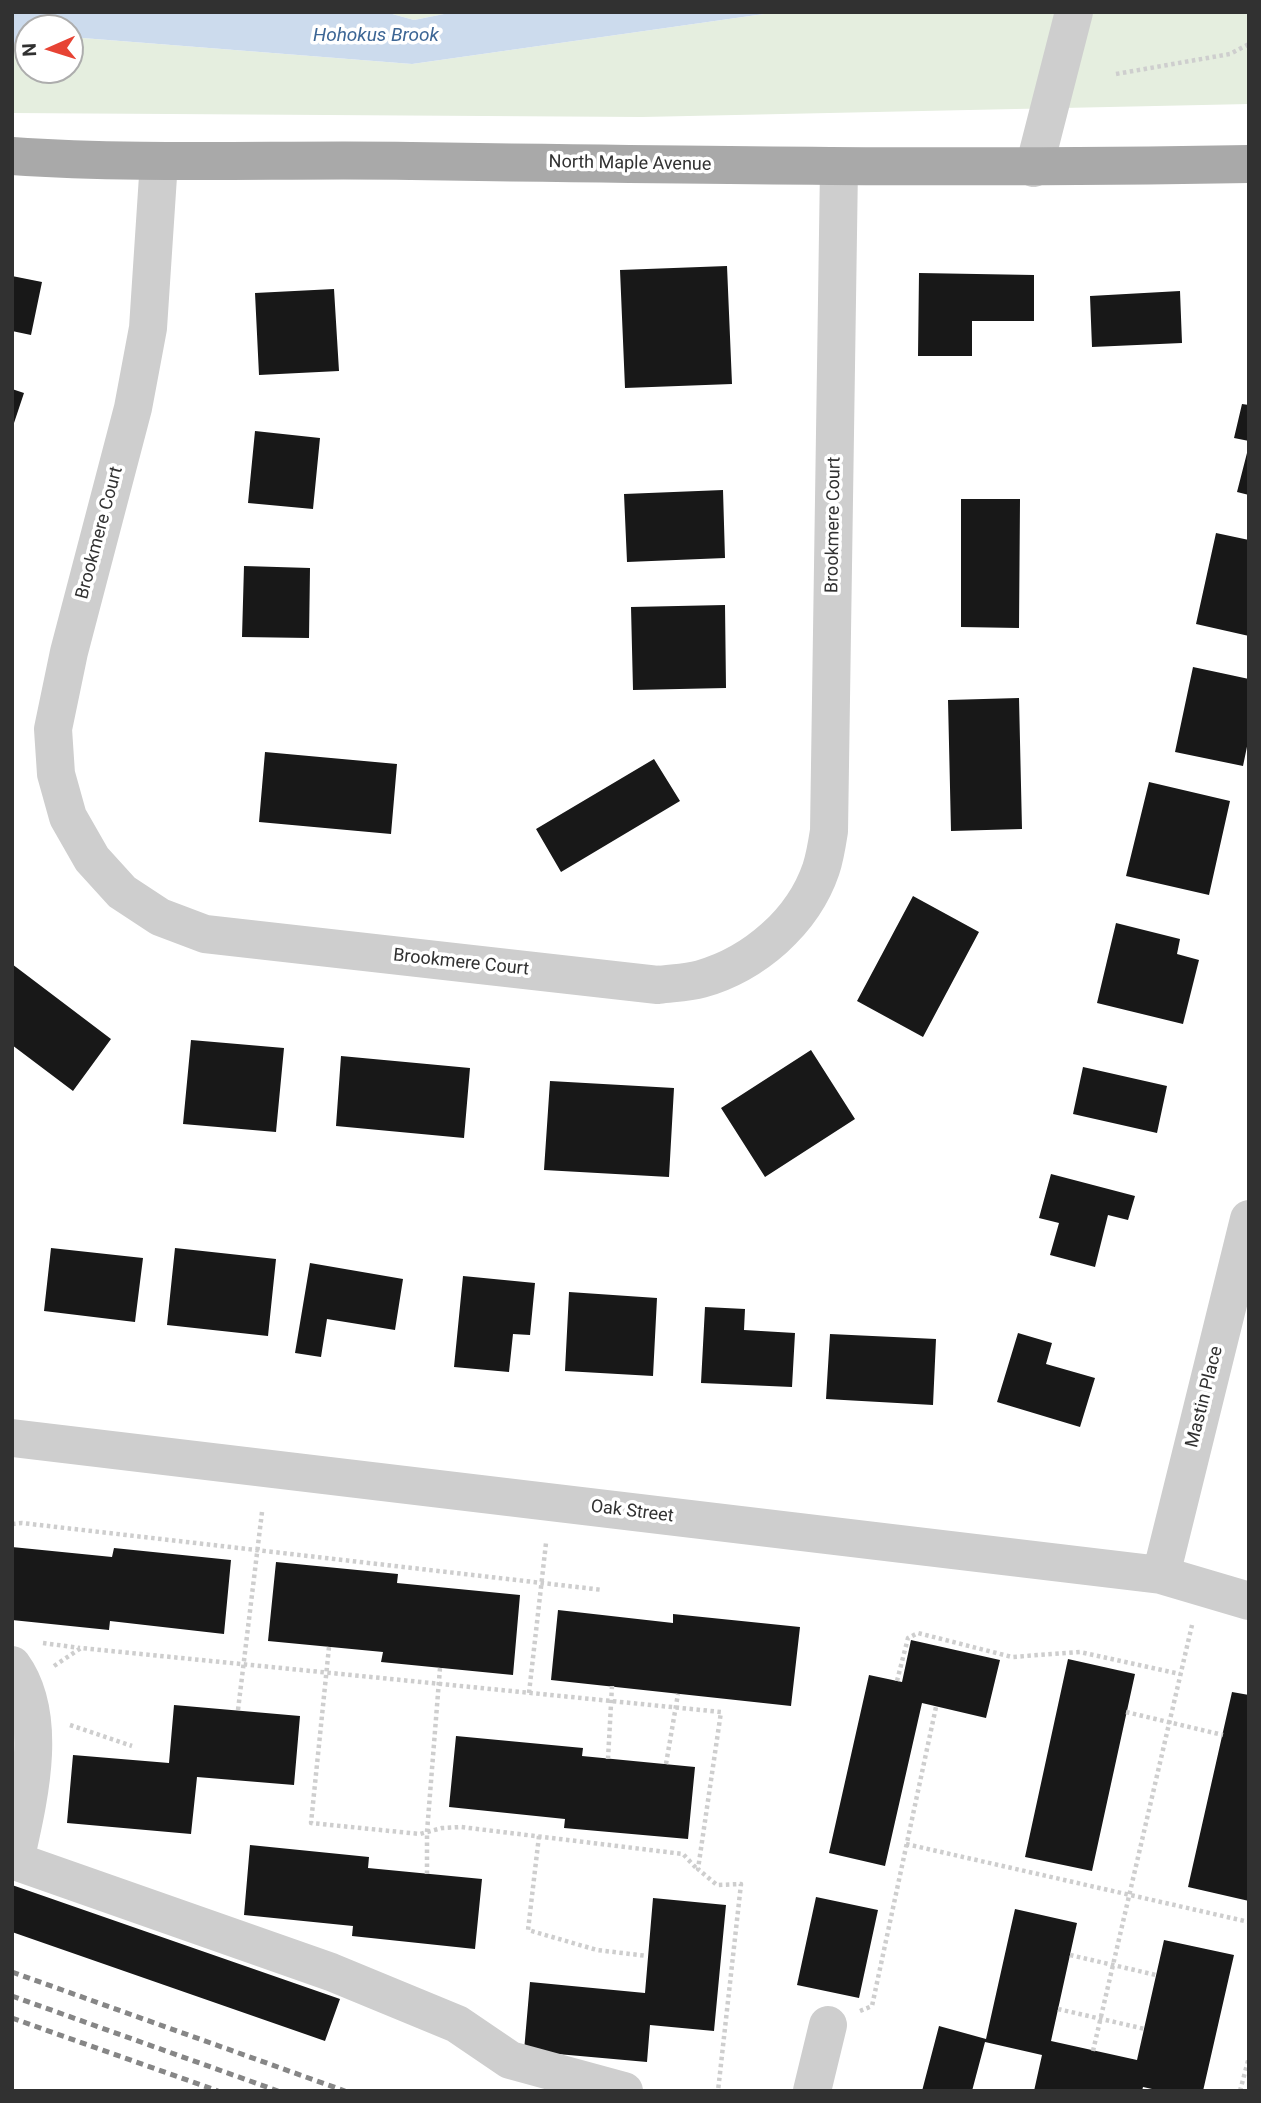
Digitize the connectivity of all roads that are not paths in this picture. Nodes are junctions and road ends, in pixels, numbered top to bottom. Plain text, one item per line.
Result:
1 (1074, 12) edge
2 (12, 156) edge
3 (159, 161) junction
4 (1249, 164) edge
5 (839, 167) junction
6 (1034, 168) junction
7 (1249, 1219) edge
8 (12, 1438) edge
9 (1161, 1575) junction
10 (1249, 1601) edge
11 (20, 1680) edge
12 (14, 1861) edge
13 (828, 2025) road end
14 (624, 2091) edge
15 (811, 2091) edge

1 - 6 street
2 - 3 main road, North Maple Avenue
3 - 5 main road, North Maple Avenue
3 - 5 street, Brookmere Court
4 - 6 main road, North Maple Avenue
5 - 6 main road, North Maple Avenue
7 - 9 street, Mastin Place
8 - 9 street, Oak Street
9 - 10 street, Oak Street
11 - 12 street
12 - 14 street
13 - 15 street

